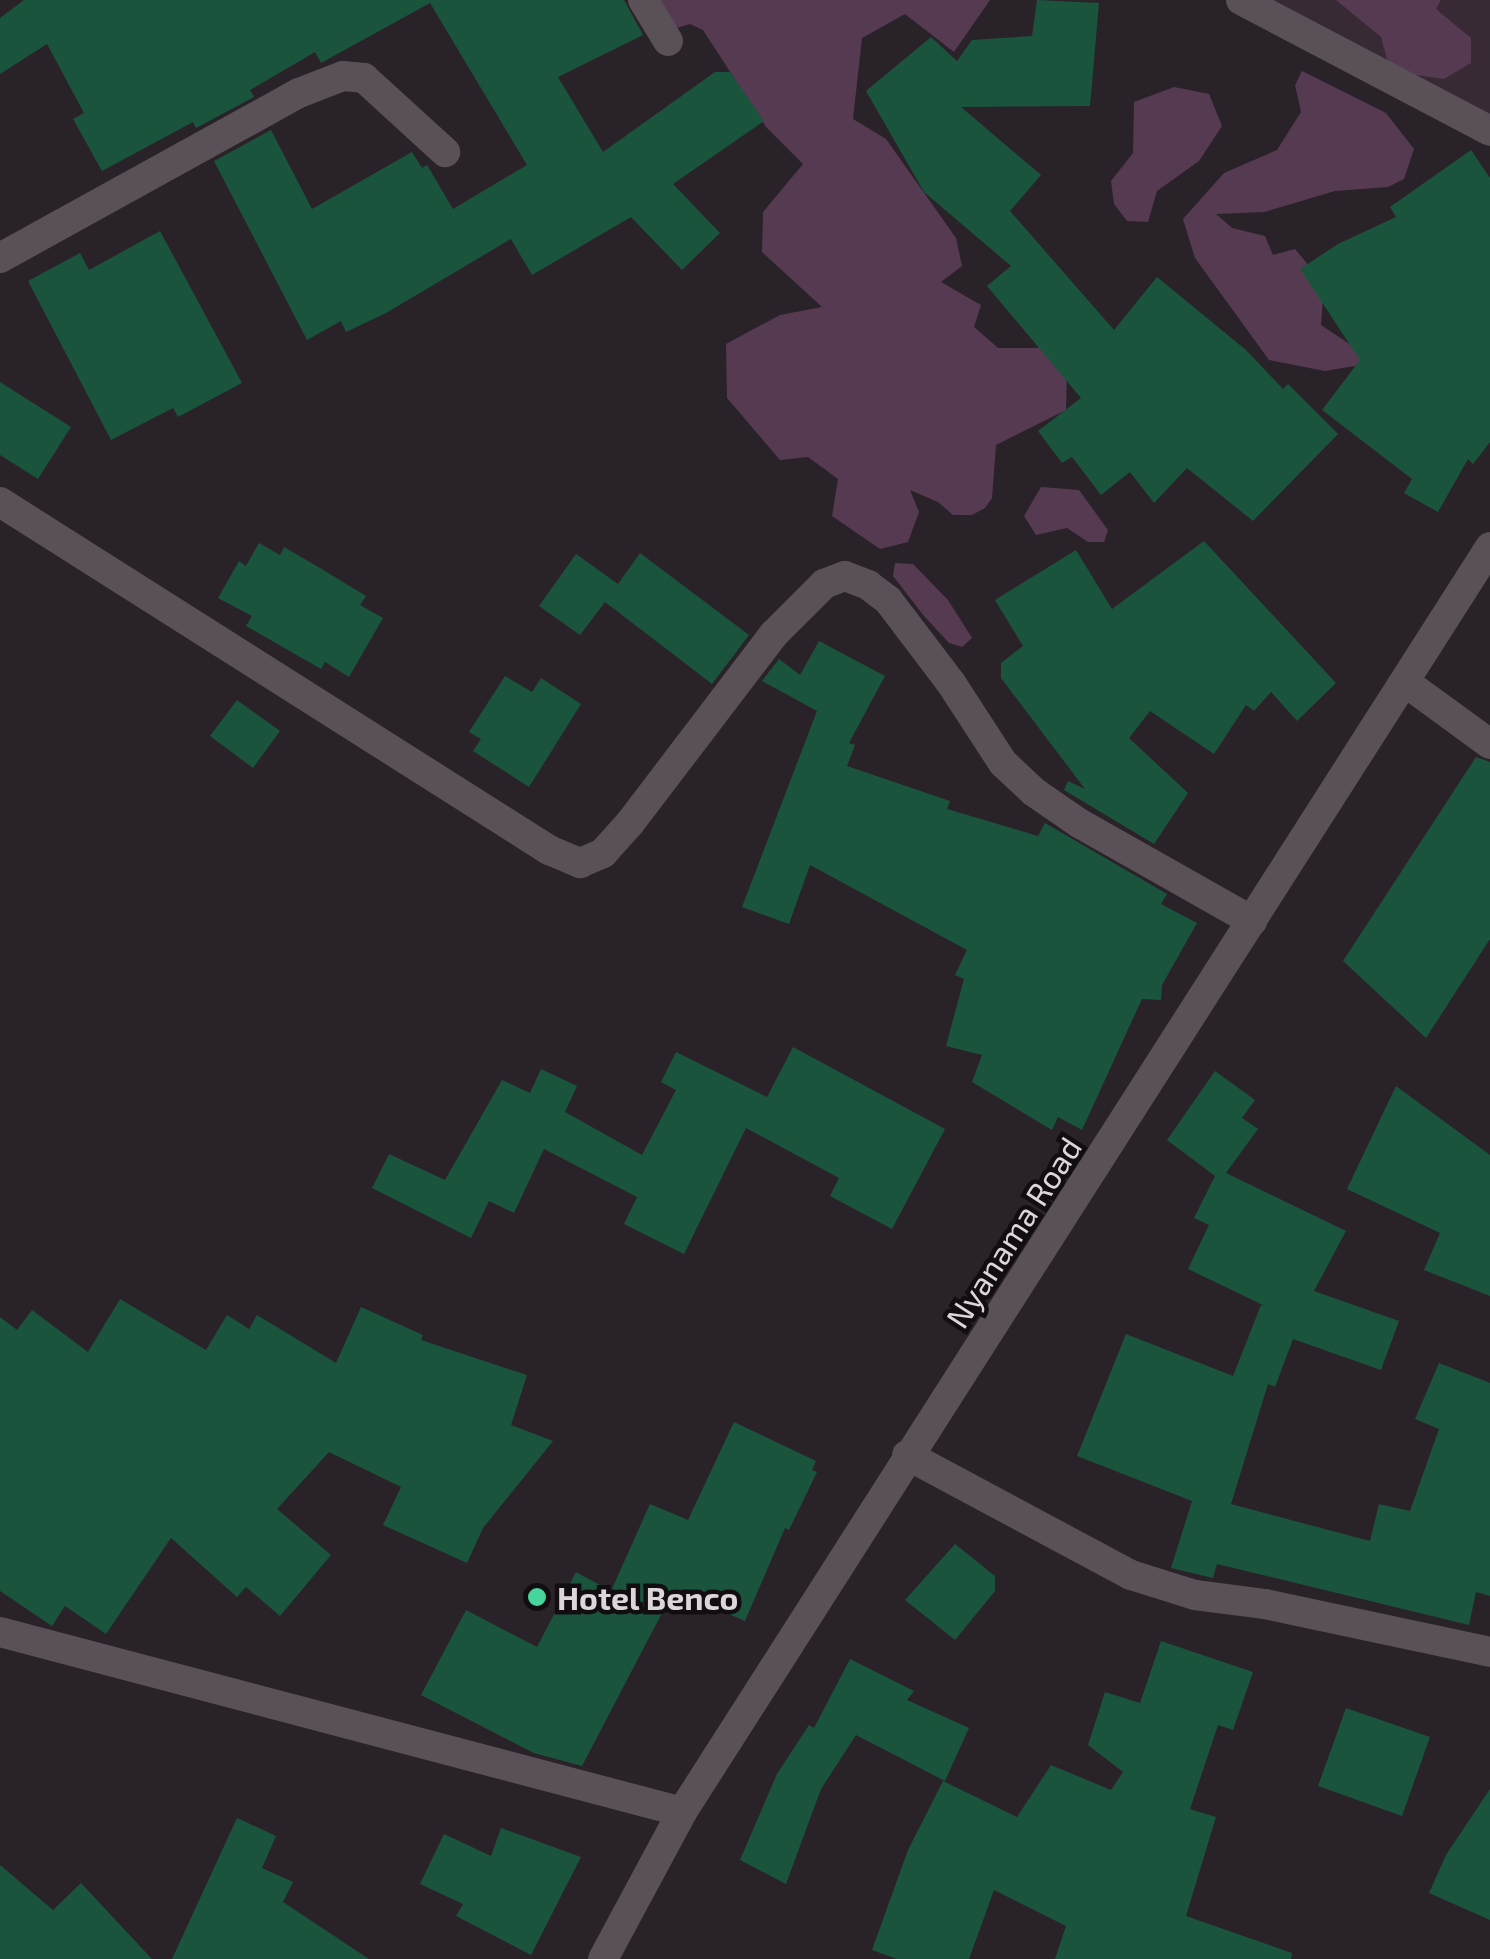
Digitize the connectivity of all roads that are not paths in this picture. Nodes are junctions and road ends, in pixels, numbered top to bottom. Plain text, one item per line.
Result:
1 (643, 0) edge
2 (1241, 0) edge
3 (668, 41) dead end
4 (1490, 131) edge
5 (445, 152) dead end
6 (0, 258) edge
7 (0, 502) edge
8 (1490, 547) edge
9 (1405, 682) junction
10 (1490, 744) edge
11 (1252, 922) junction
12 (907, 1455) junction
13 (0, 1632) edge
14 (1490, 1652) edge
15 (682, 1812) junction
16 (603, 1959) edge

1 - 3 street
2 - 4 street
5 - 6 street
7 - 11 street
8 - 9 street, Nyanama Road
9 - 10 street
9 - 11 street, Nyanama Road
11 - 12 street, Nyanama Road
12 - 14 street
12 - 15 street, Nyanama Road
13 - 15 street
15 - 16 street, Nyanama Road

